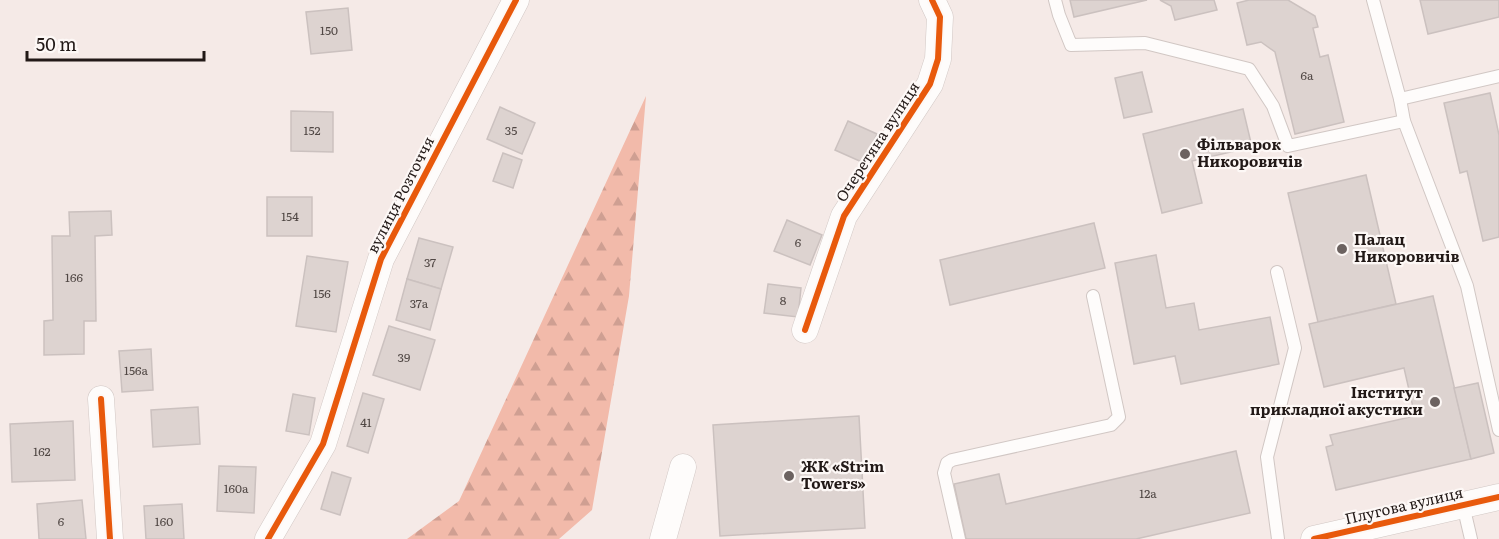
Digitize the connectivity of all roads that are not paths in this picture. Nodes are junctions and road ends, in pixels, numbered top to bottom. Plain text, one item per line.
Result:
1 (516, 0) edge
2 (932, 0) edge
3 (1055, 0) edge
4 (1373, 0) edge
5 (1499, 76) edge
6 (1400, 99) junction
7 (1404, 121) junction
8 (1277, 272) dead end
9 (1093, 296) dead end
10 (805, 330) dead end
11 (101, 399) dead end
12 (1499, 430) edge
13 (682, 467) dead end
14 (1499, 497) edge
15 (1463, 505) junction
16 (110, 539) edge
17 (268, 539) edge
18 (663, 539) edge
19 (959, 539) edge
20 (1278, 539) edge
21 (1314, 539) edge
22 (1471, 539) edge

1 - 17 street, вулиця Розточчя
2 - 10 street, Очеретяна вулиця
3 - 7 lane
4 - 6 lane
5 - 6 lane
6 - 7 lane
7 - 12 lane
8 - 20 lane
9 - 19 lane
11 - 16 street
13 - 18 street
14 - 15 street, Плугова вулиця
15 - 21 street, Плугова вулиця
15 - 22 lane

